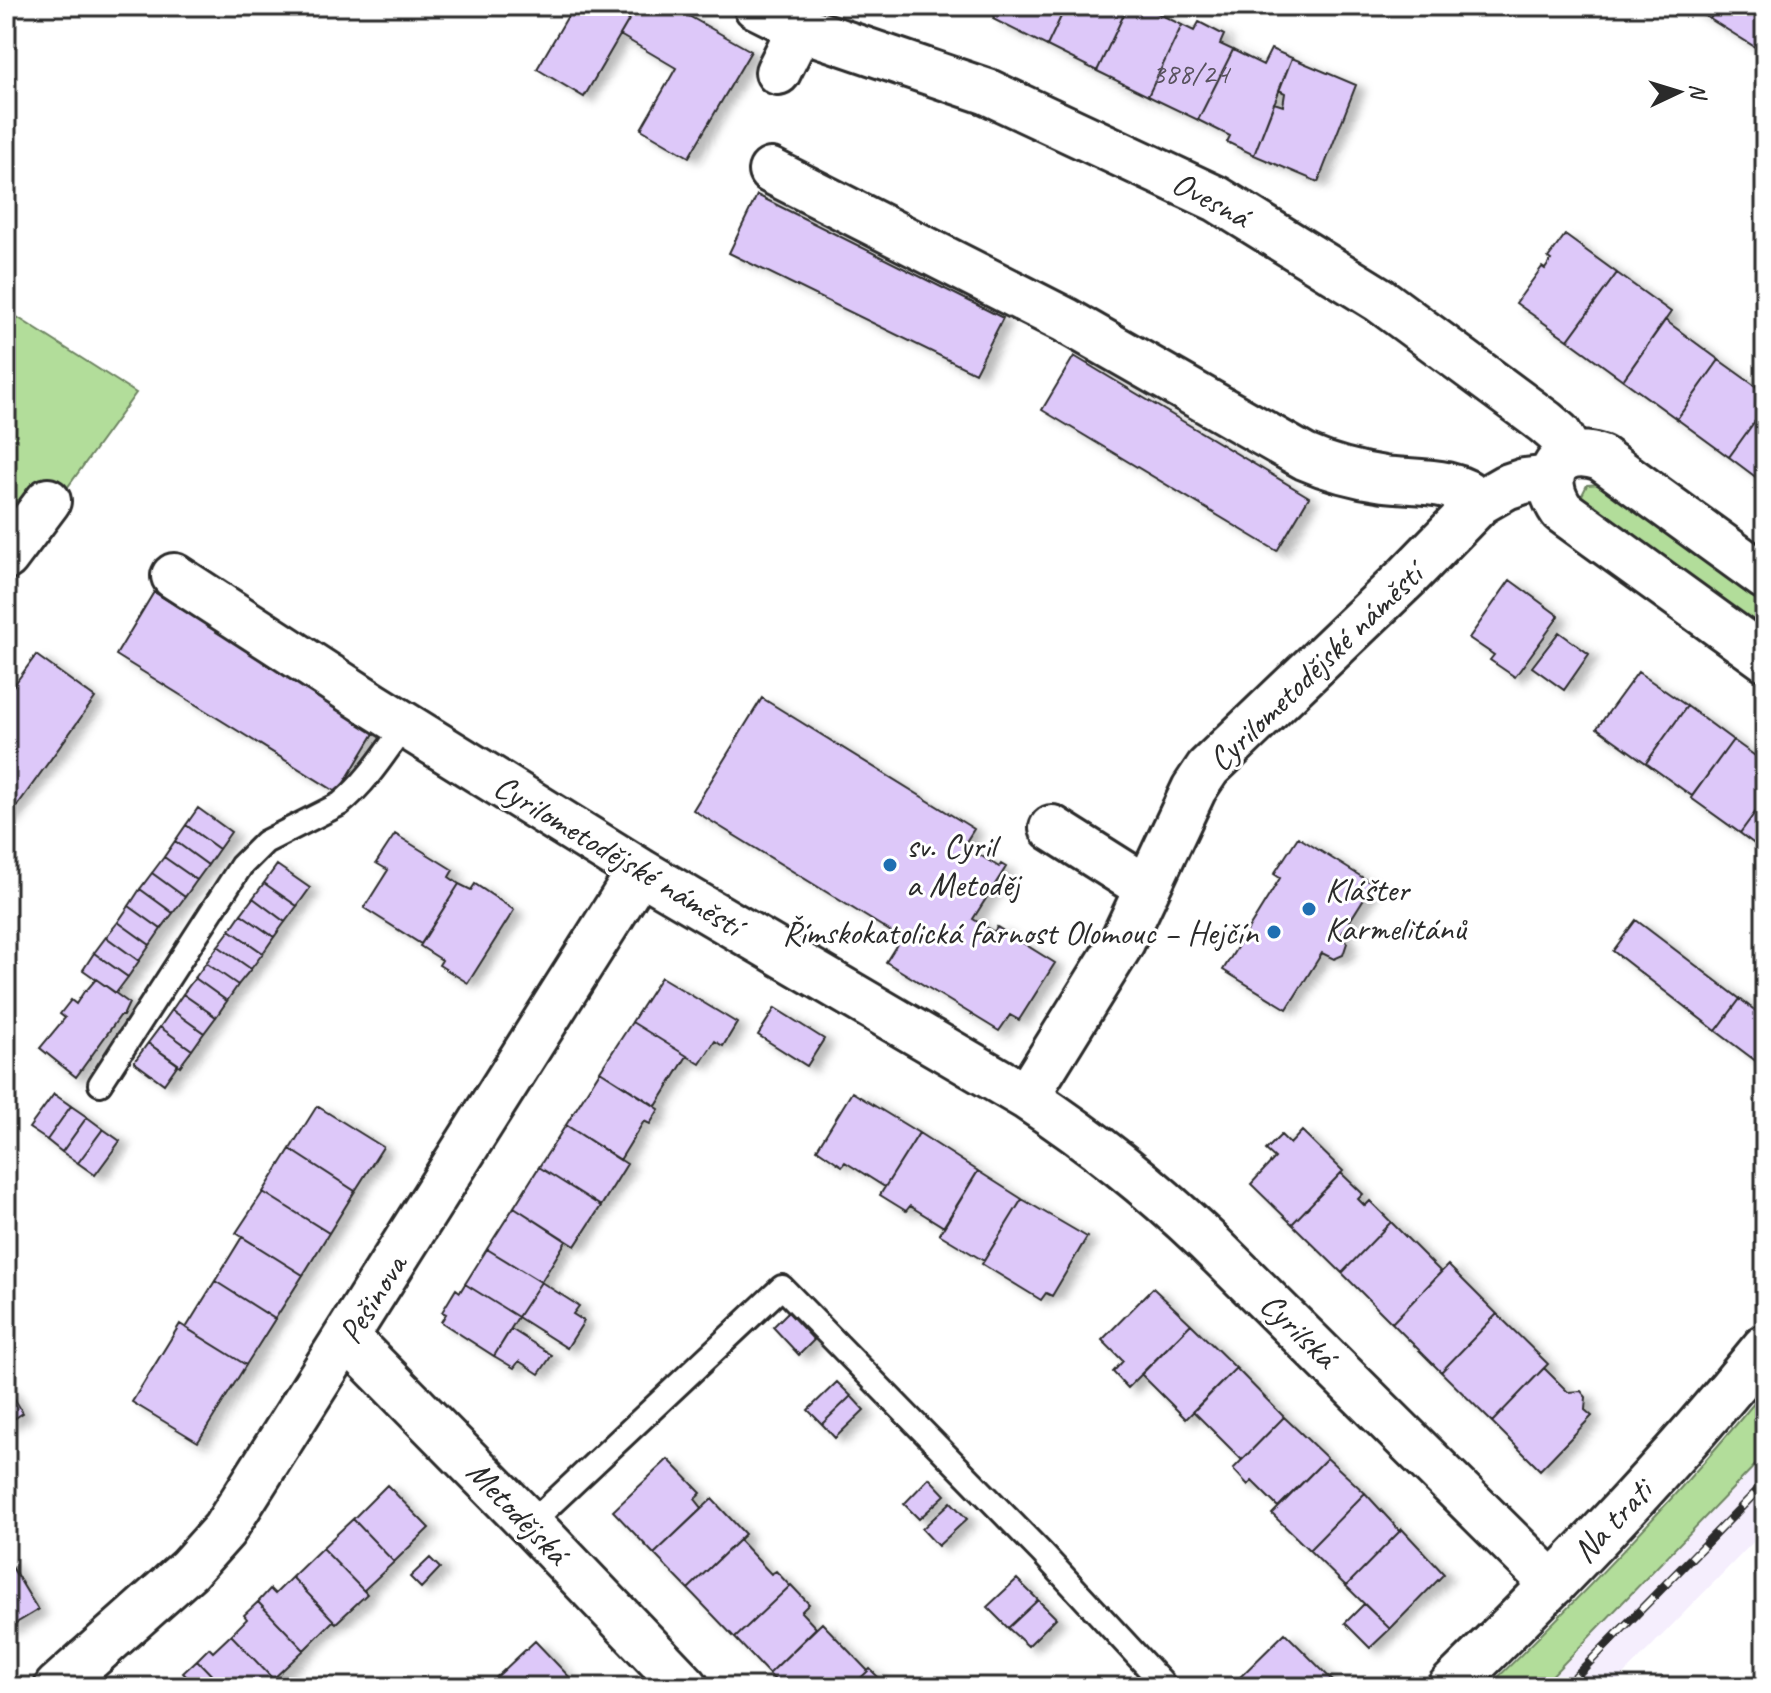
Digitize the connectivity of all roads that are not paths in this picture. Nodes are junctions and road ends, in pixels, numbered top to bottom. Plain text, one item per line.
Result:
1 (756, 6) edge
2 (800, 28) junction
3 (778, 72) dead end
4 (771, 171) dead end
5 (1577, 466) junction
6 (48, 501) dead end
7 (1480, 502) junction
8 (6, 557) edge
9 (174, 576) dead end
10 (1765, 577) edge
11 (1765, 658) edge
12 (405, 725) junction
13 (1052, 828) dead end
14 (640, 871) junction
15 (1147, 888) junction
16 (100, 1084) dead end
17 (1026, 1097) junction
18 (348, 1339) junction
19 (1765, 1347) edge
20 (530, 1524) junction
21 (1553, 1584) junction
22 (57, 1687) edge
23 (686, 1687) edge
24 (1166, 1687) edge
25 (1450, 1687) edge

1 - 2 street, Ovesná
2 - 3 street
2 - 5 street, Ovesná
4 - 7 street
5 - 7 street
5 - 10 street, Ovesná
5 - 11 street, Ovesná
6 - 8 street
7 - 15 street, Cyrilometodějské náměstí
9 - 12 street, Cyrilometodějské náměstí
12 - 14 street, Cyrilometodějské náměstí
12 - 16 lane
13 - 15 street
14 - 17 street, Cyrilometodějské náměstí
14 - 18 street, Pešinova
15 - 17 street, Cyrilometodějské náměstí
17 - 21 street, Cyrilská
18 - 20 street, Metodějská
18 - 22 street, Pešinova
19 - 21 street, Na trati
20 - 23 street, Metodějská
20 - 24 lane
21 - 25 street, Na trati

